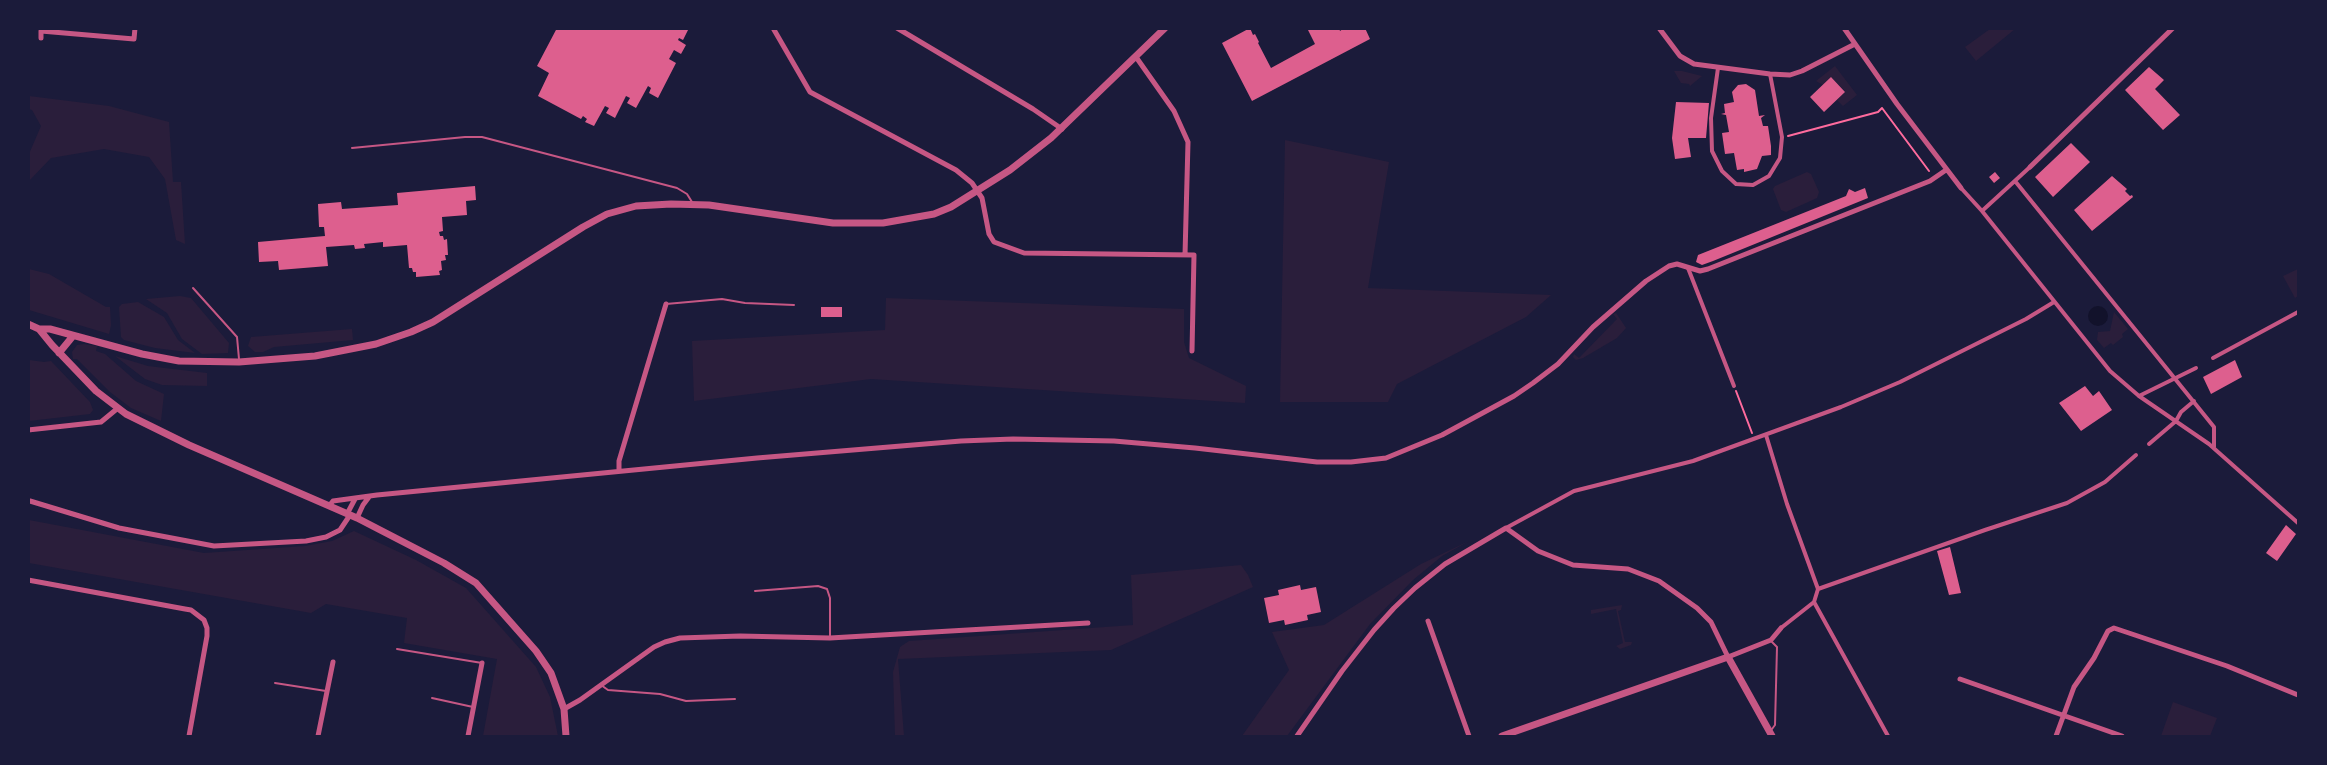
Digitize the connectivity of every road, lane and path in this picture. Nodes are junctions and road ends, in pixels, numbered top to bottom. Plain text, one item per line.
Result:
1 (135, 28) edge
2 (772, 28) edge
3 (897, 28) edge
4 (1165, 28) edge
5 (1659, 28) edge
6 (1844, 28) edge
7 (2173, 28) edge
8 (41, 38) dead end
9 (1855, 44) junction
10 (1136, 57) junction
11 (1718, 68) junction
12 (1770, 74) junction
13 (1062, 129) junction
14 (1782, 137) junction
15 (352, 148) dead end
16 (2028, 169) joint
17 (1946, 170) junction
18 (1934, 179) junction
19 (2014, 181) junction
20 (1961, 188) joint
21 (978, 191) junction
22 (694, 204) junction
23 (1982, 211) junction
24 (1185, 255) junction
25 (1688, 268) junction
26 (193, 288) dead end
27 (2054, 302) junction
28 (666, 304) joint
29 (794, 305) dead end
30 (2298, 312) edge
31 (28, 324) edge
32 (39, 329) junction
33 (73, 336) junction
34 (1192, 351) dead end
35 (59, 352) junction
36 (2213, 358) dead end
37 (239, 362) junction
38 (2196, 368) dead end
39 (2174, 378) junction
40 (1734, 386) joint
41 (2139, 396) junction
42 (2194, 401) junction
43 (118, 408) junction
44 (2176, 421) junction
45 (28, 430) edge
46 (1766, 435) junction
47 (1754, 439) junction
48 (2149, 444) dead end
49 (2214, 448) junction
50 (2136, 455) dead end
51 (619, 471) junction
52 (370, 496) junction
53 (356, 498) junction
54 (30, 501) edge
55 (329, 506) junction
56 (351, 516) junction
57 (2298, 523) edge
58 (1506, 528) junction
59 (28, 580) edge
60 (1818, 589) junction
61 (755, 591) dead end
62 (1814, 602) junction
63 (1428, 621) dead end
64 (1088, 623) dead end
65 (1781, 628) joint
66 (830, 638) junction
67 (1771, 640) junction
68 (398, 649) dead end
69 (1728, 657) junction
70 (333, 662) dead end
71 (482, 663) joint
72 (1960, 679) dead end
73 (275, 682) dead end
74 (601, 686) junction
75 (327, 691) junction
76 (2298, 695) edge
77 (432, 698) dead end
78 (735, 699) dead end
79 (474, 707) junction
80 (564, 709) junction
81 (2064, 715) junction
82 (1771, 734) edge
83 (189, 736) edge
84 (318, 736) edge
85 (468, 736) edge
86 (566, 736) edge
87 (1297, 736) edge
88 (1469, 736) edge
89 (1502, 736) edge
90 (1888, 736) edge
91 (2056, 736) edge
92 (2122, 736) edge

1 - 8 street
2 - 21 street
3 - 13 street
4 - 10 street
5 - 11 street
6 - 9 street
7 - 16 street
9 - 12 street
9 - 17 street
10 - 13 street
10 - 24 street
11 - 12 street
11 - 14 street
12 - 14 street
13 - 21 street
14 - 18 path
15 - 22 lane
16 - 19 street
17 - 18 street
17 - 20 street
18 - 25 street
19 - 23 street
19 - 39 street
20 - 23 street
21 - 22 street
21 - 24 street
22 - 37 street
23 - 27 street
24 - 34 street
25 - 40 street
25 - 51 street
26 - 37 lane
27 - 41 street
27 - 46 street
28 - 29 lane
28 - 51 street
30 - 36 street
31 - 32 street
32 - 33 street
32 - 35 street
33 - 35 street
33 - 37 street
35 - 43 street
38 - 39 street
39 - 41 street
39 - 42 street
40 - 47 path
41 - 44 street
42 - 44 street
42 - 49 street
43 - 45 street
43 - 55 street
44 - 48 street
44 - 49 street
46 - 47 street
46 - 60 street
47 - 58 street
49 - 57 street
50 - 60 street
51 - 52 street
52 - 53 street
52 - 56 street
53 - 55 street
53 - 56 street
54 - 56 street
55 - 56 street
56 - 80 street
58 - 69 street
58 - 87 street
59 - 83 street
60 - 62 street
61 - 66 lane
62 - 65 street
62 - 90 street
63 - 88 street
64 - 66 street
65 - 67 street
66 - 74 street
67 - 69 street
67 - 82 lane
68 - 71 lane
69 - 82 street
69 - 89 street
70 - 75 street
71 - 79 street
72 - 81 street
73 - 75 lane
74 - 78 lane
74 - 80 street
75 - 84 street
76 - 81 street
77 - 79 lane
79 - 85 street
80 - 86 street
81 - 91 street
81 - 92 street

